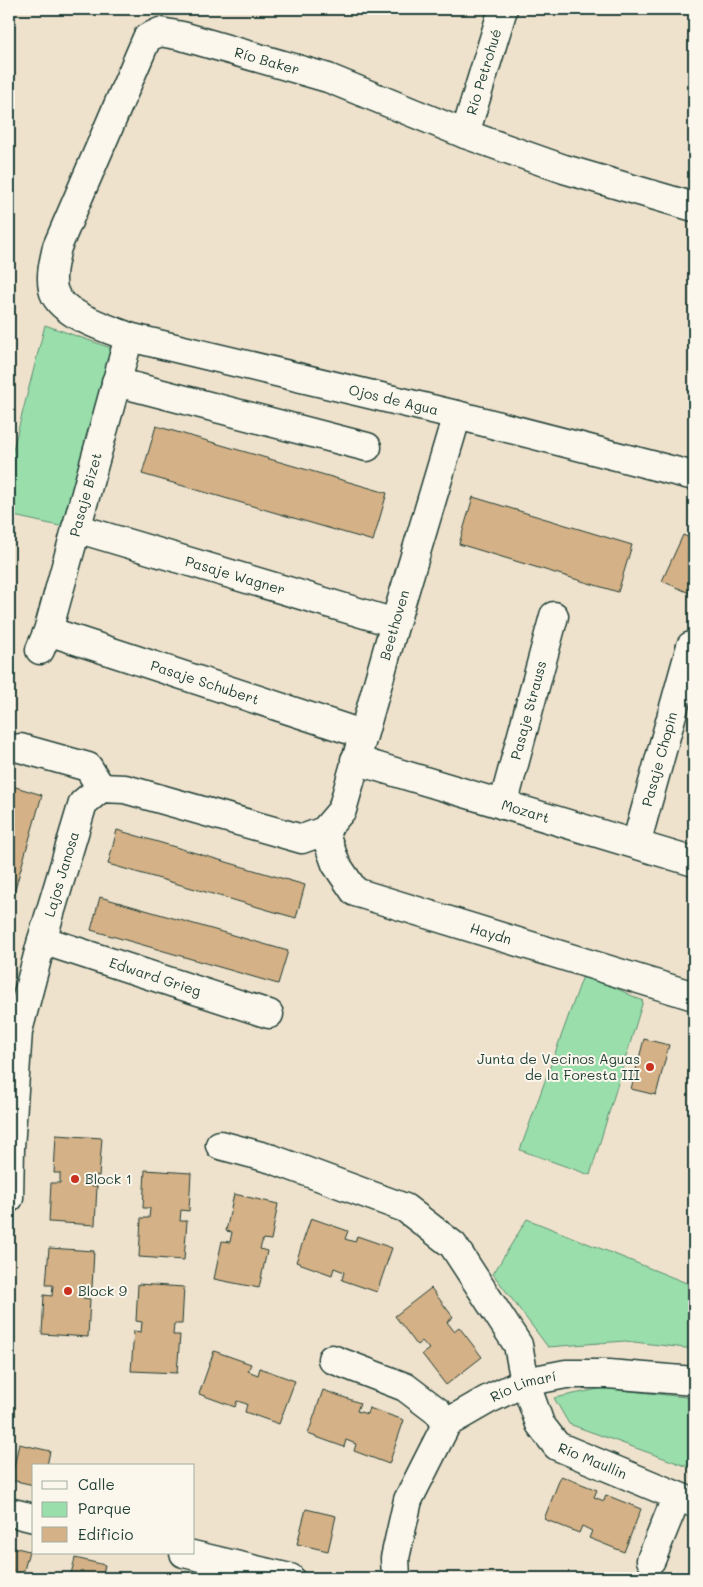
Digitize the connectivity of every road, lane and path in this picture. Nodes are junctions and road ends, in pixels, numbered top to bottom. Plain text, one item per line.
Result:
1 (503, 9) edge
2 (465, 134) junction
3 (694, 207) edge
4 (94, 323) joint
5 (129, 336) junction
6 (116, 382) junction
7 (457, 415) junction
8 (366, 447) dead end
9 (694, 476) edge
10 (76, 528) junction
11 (554, 616) dead end
12 (395, 623) junction
13 (44, 641) joint
14 (691, 646) dead end
15 (359, 747) junction
16 (20, 748) dead end
17 (101, 788) junction
18 (503, 805) junction
19 (324, 831) junction
20 (636, 844) junction
21 (694, 862) edge
22 (42, 940) junction
23 (694, 996) edge
24 (269, 1014) dead end
25 (220, 1145) dead end
26 (9, 1198) edge
27 (332, 1359) dead end
28 (694, 1381) edge
29 (525, 1382) junction
30 (447, 1423) junction
31 (686, 1499) edge
32 (9, 1512) edge
33 (32, 1518) edge
34 (188, 1554) edge
35 (652, 1560) dead end
36 (290, 1578) edge
37 (396, 1578) edge

1 - 2 street, Río Petrohué
2 - 3 street, Río Baker
2 - 4 street, Río Baker
4 - 5 street, Ojos de Agua
5 - 6 street, Pasaje Bizet
5 - 7 street, Ojos de Agua
6 - 8 street
6 - 10 street, Pasaje Bizet
7 - 9 street, Ojos de Agua
7 - 12 street, Beethoven
10 - 12 street, Pasaje Wagner
10 - 13 street, Pasaje Bizet
11 - 18 street, Pasaje Strauss
12 - 15 street, Beethoven
13 - 15 street, Pasaje Schubert
14 - 20 street, Pasaje Chopin
15 - 18 street, Mozart
15 - 19 street, Beethoven
16 - 17 street
17 - 19 street
17 - 22 street, Lajos Janosa
18 - 20 street, Mozart
19 - 23 street, Haydn
20 - 21 street, Mozart
22 - 24 street, Edward Grieg
22 - 26 street, Lajos Janosa
25 - 29 street, Río Maullin
27 - 30 street
28 - 29 street, Río Limarí
29 - 30 street, Río Limarí
29 - 31 street, Río Maullin
30 - 37 street
31 - 35 street
32 - 33 street
34 - 36 street

